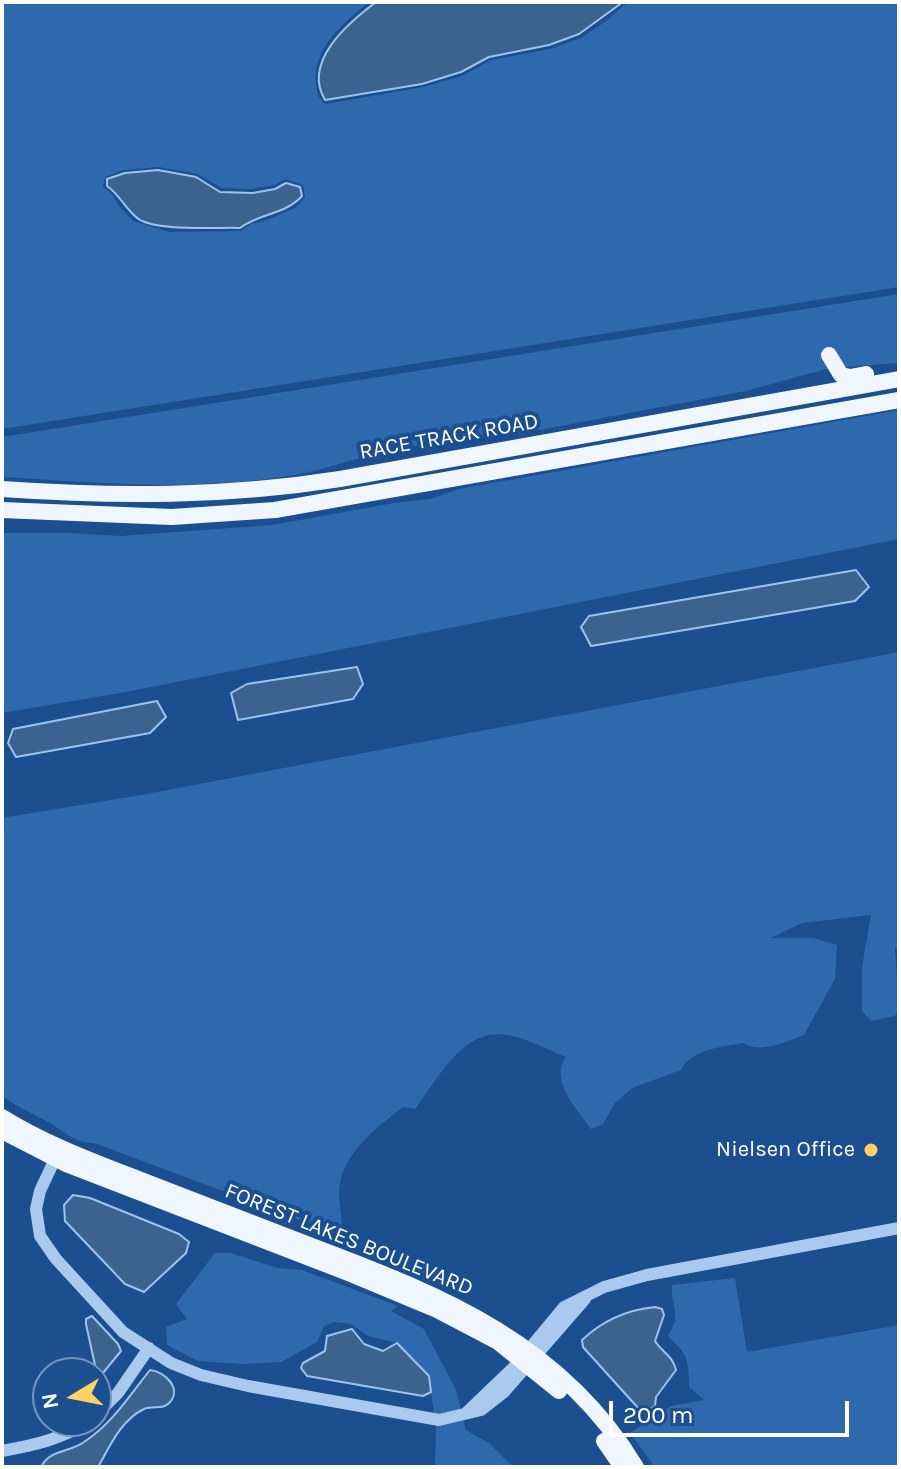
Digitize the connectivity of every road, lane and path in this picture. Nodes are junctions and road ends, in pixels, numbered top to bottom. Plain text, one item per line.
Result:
1 (829, 355) dead end
2 (899, 368) edge
3 (899, 379) edge
4 (829, 391) junction
5 (899, 400) edge
6 (689, 437) junction
7 (2, 489) edge
8 (78, 493) junction
9 (2, 498) edge
10 (2, 510) edge
11 (2, 1117) edge
12 (2, 1131) edge
13 (55, 1159) junction
14 (899, 1228) edge
15 (149, 1348) junction
16 (529, 1357) junction
17 (112, 1399) edge
18 (61, 1437) edge
19 (2, 1451) edge
20 (622, 1467) edge
21 (636, 1467) edge

1 - 2 main road
3 - 4 main road, RACE TRACK ROAD
4 - 6 main road
4 - 8 main road, RACE TRACK ROAD
5 - 6 main road, RACE TRACK ROAD
6 - 10 main road, RACE TRACK ROAD
7 - 8 main road, RACE TRACK ROAD
8 - 9 main road
11 - 16 main road, FOREST LAKES BOULEVARD
12 - 13 main road, FOREST LAKES BOULEVARD
13 - 15 street
13 - 16 main road, FOREST LAKES BOULEVARD
14 - 16 street
15 - 16 street
15 - 17 street
16 - 20 main road, FOREST LAKES BOULEVARD
16 - 21 main road, FOREST LAKES BOULEVARD
18 - 19 street

